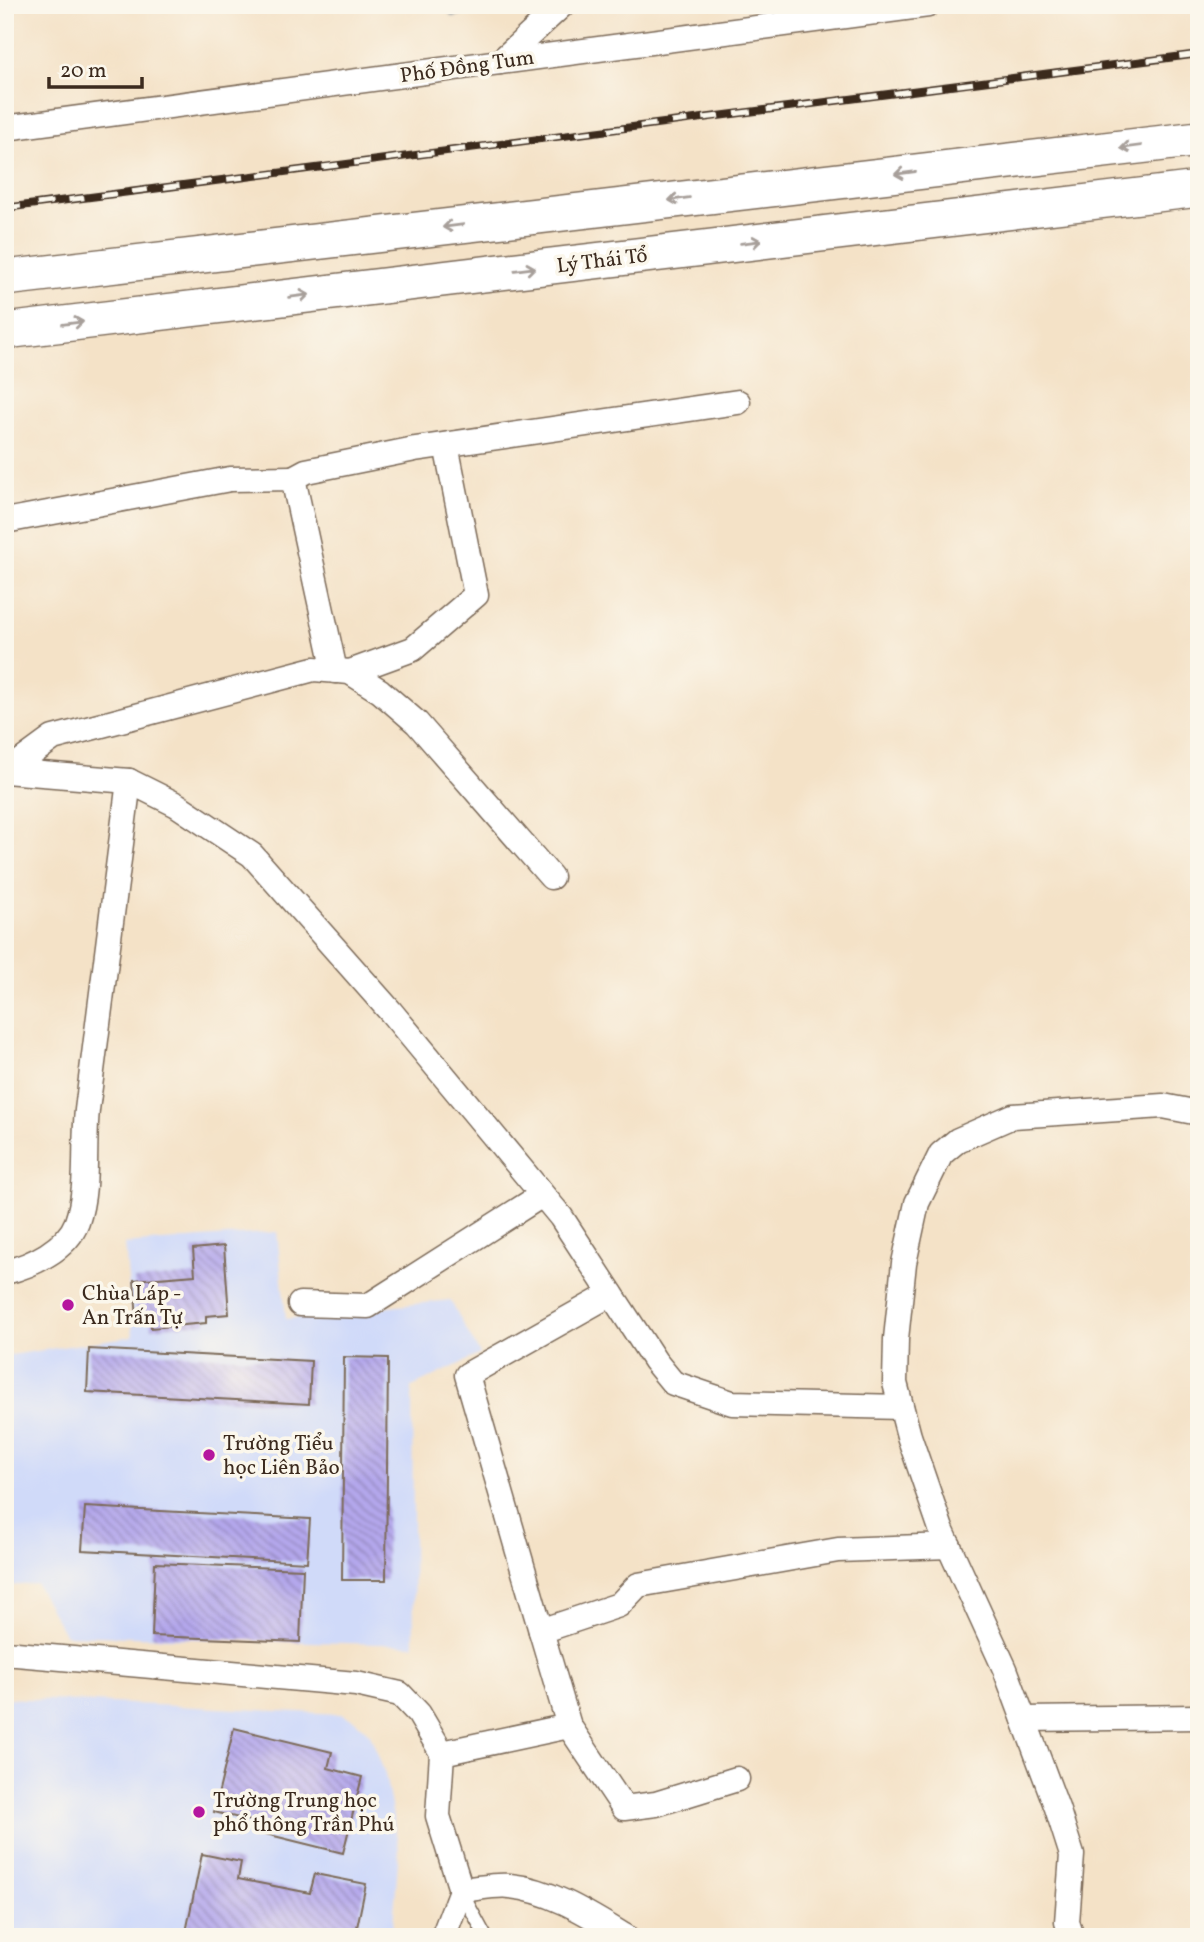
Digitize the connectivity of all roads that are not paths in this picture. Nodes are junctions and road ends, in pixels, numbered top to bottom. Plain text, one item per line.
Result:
1 (562, 5) edge
2 (928, 5) edge
3 (500, 62) junction
4 (5, 128) edge
5 (1199, 139) edge
6 (1199, 189) edge
7 (5, 278) edge
8 (5, 331) edge
9 (738, 402) dead end
10 (446, 445) junction
11 (293, 478) junction
12 (5, 521) edge
13 (343, 671) junction
14 (6, 766) edge
15 (129, 781) junction
16 (551, 877) dead end
17 (1199, 1113) edge
18 (542, 1195) junction
19 (5, 1272) edge
20 (611, 1294) junction
21 (300, 1304) dead end
22 (901, 1407) junction
23 (949, 1546) junction
24 (541, 1631) junction
25 (5, 1653) edge
26 (1199, 1717) edge
27 (1024, 1719) junction
28 (569, 1726) junction
29 (442, 1753) junction
30 (737, 1779) dead end
31 (461, 1890) junction
32 (443, 1937) edge
33 (486, 1937) edge
34 (626, 1937) edge
35 (1072, 1937) edge

1 - 3 street
2 - 3 street, Phố Đồng Tum
3 - 4 street, Phố Đồng Tum
5 -> 7 main road
8 -> 6 main road, Lý Thái Tổ
9 - 10 street
10 - 11 street
10 - 13 street
11 - 12 street
11 - 13 street
13 - 14 street
13 - 16 street
14 - 15 street
15 - 18 street
15 - 19 street
17 - 22 street
18 - 20 street
18 - 21 street
20 - 22 street
20 - 24 street
22 - 23 street
23 - 24 street
23 - 27 street
24 - 28 street
25 - 29 street
26 - 27 street
27 - 35 street
28 - 29 street
28 - 30 street
29 - 31 street
31 - 32 street
31 - 33 lane
31 - 34 street

